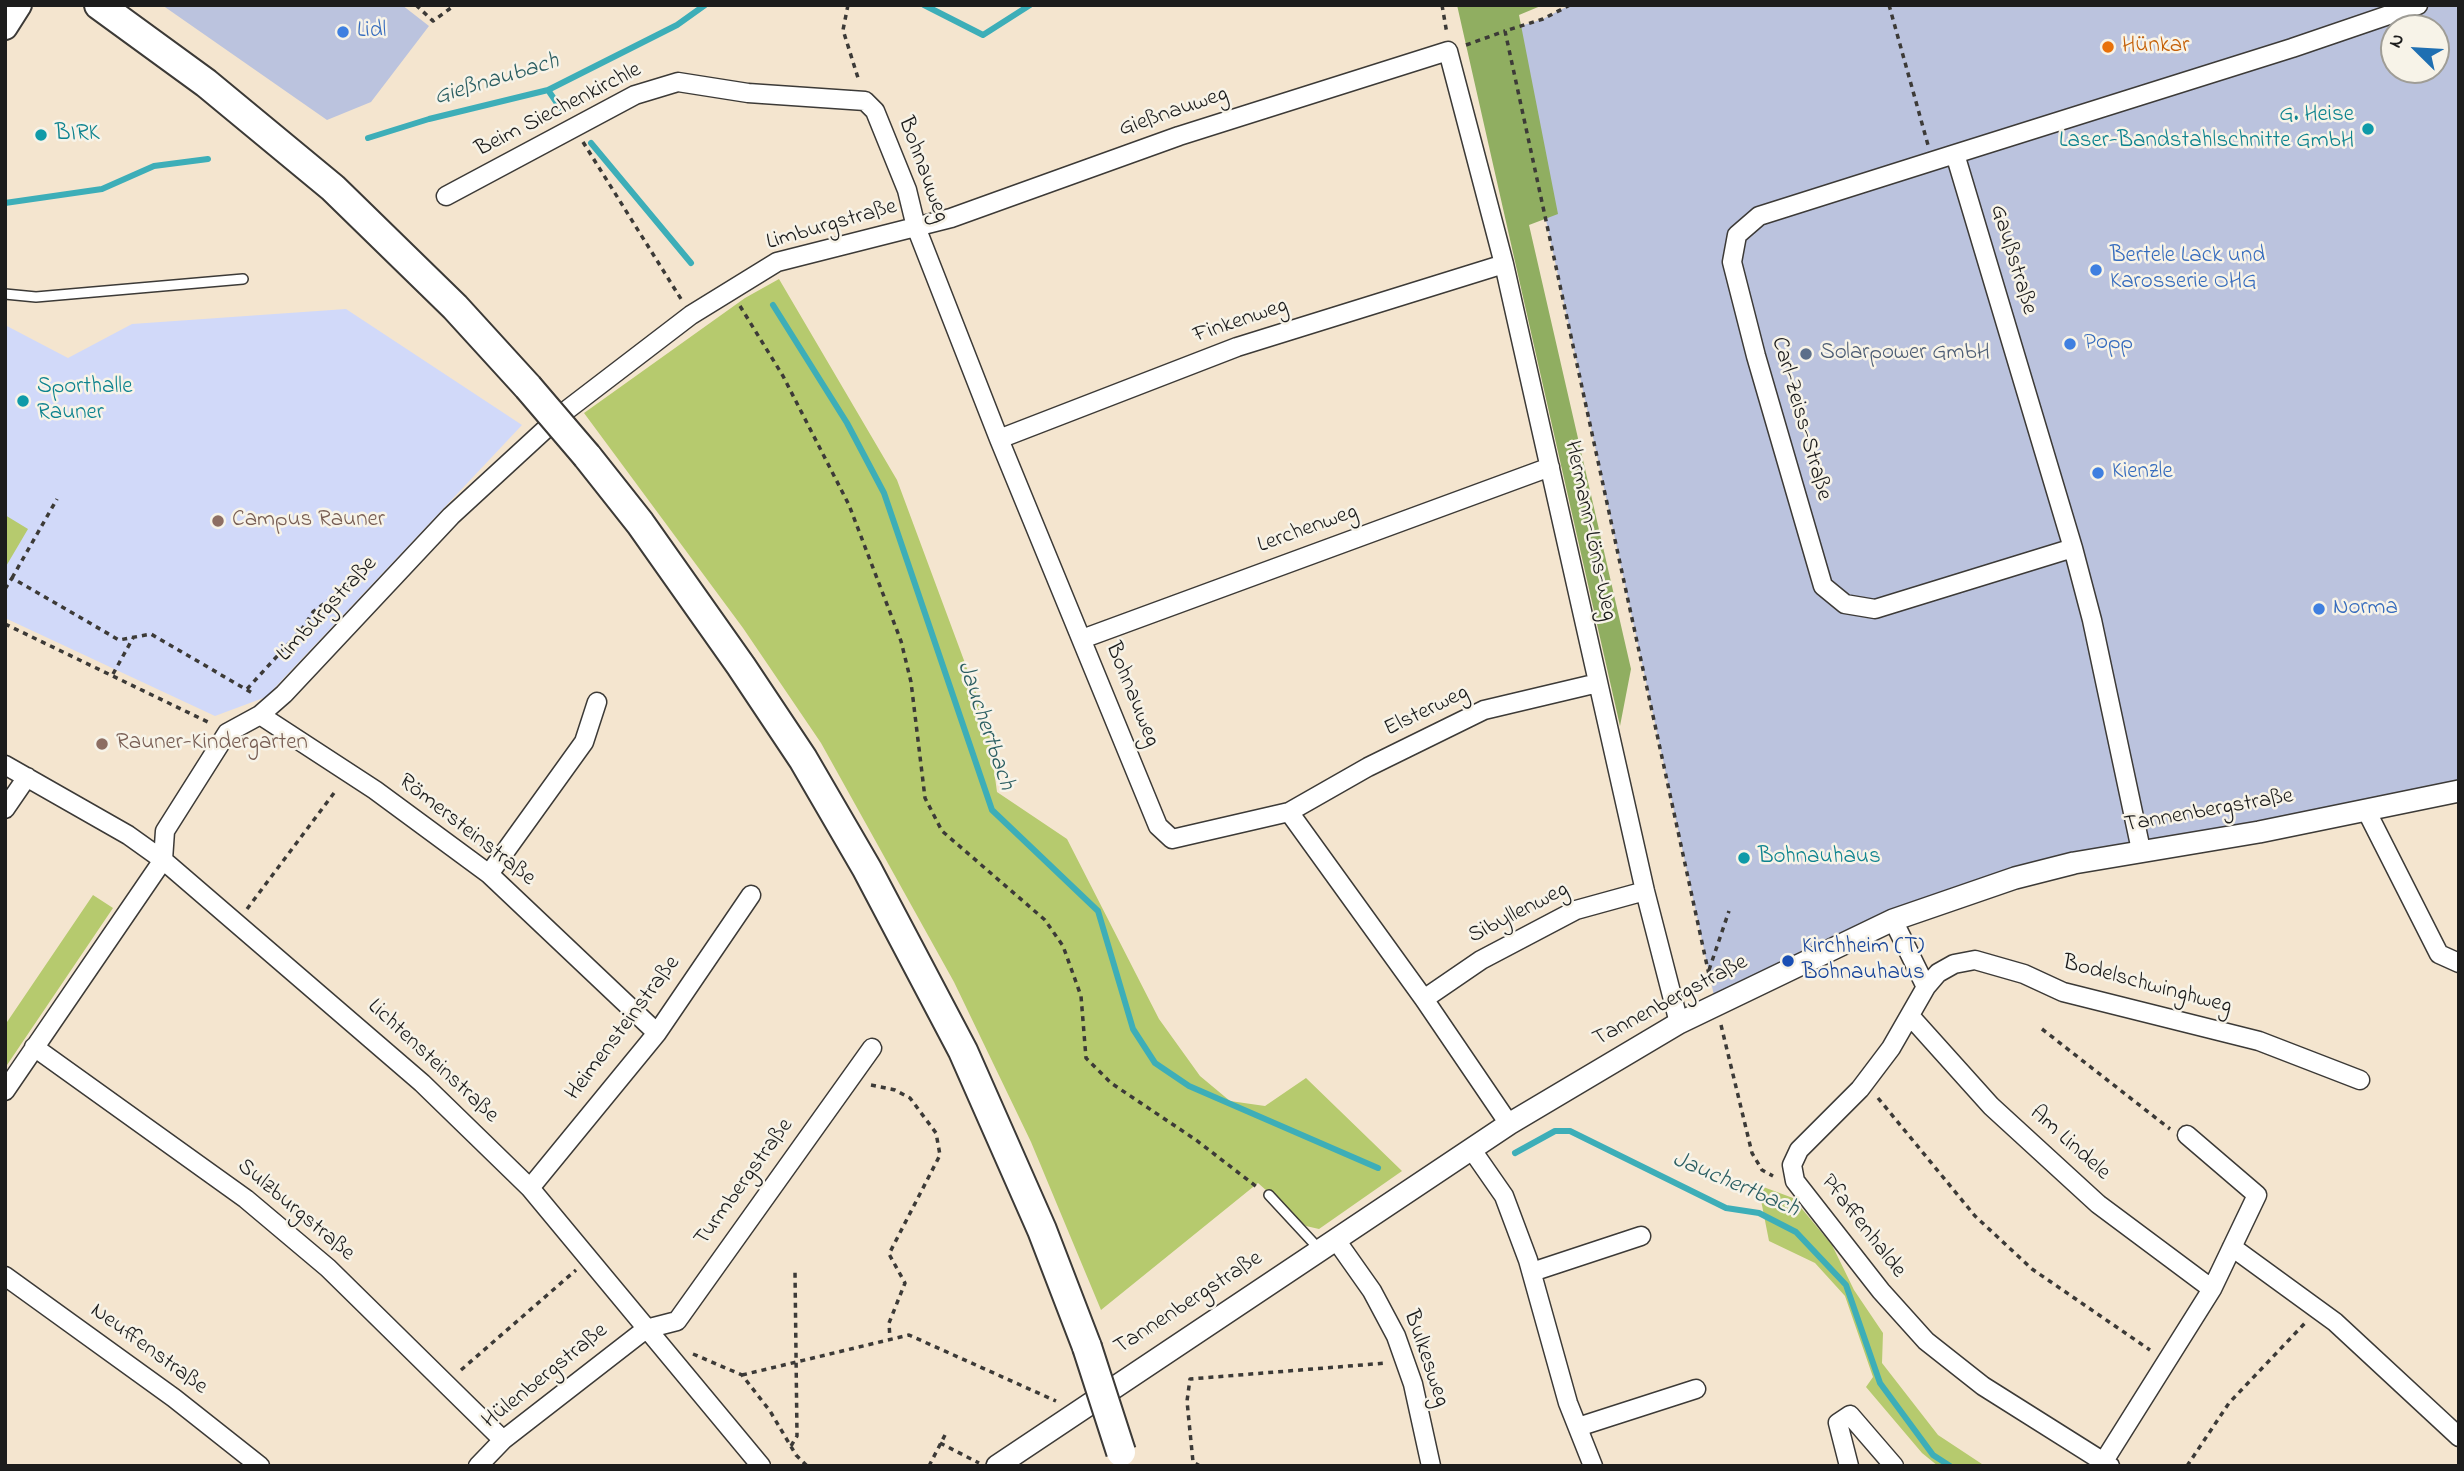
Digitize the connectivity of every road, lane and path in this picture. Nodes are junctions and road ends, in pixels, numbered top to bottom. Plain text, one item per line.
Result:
1 (19, 5) edge
2 (99, 5) edge
3 (416, 5) edge
4 (455, 5) edge
5 (1442, 5) edge
6 (1570, 5) edge
7 (1889, 5) edge
8 (2418, 5) edge
9 (848, 6) edge
10 (5, 27) edge
11 (1446, 27) dead end
12 (1505, 32) junction
13 (1448, 51) junction
14 (864, 101) junction
15 (574, 128) junction
16 (1955, 154) junction
17 (1932, 160) junction
18 (446, 197) dead end
19 (916, 227) junction
20 (1504, 264) junction
21 (243, 279) dead end
22 (730, 289) junction
23 (5, 294) edge
24 (691, 315) junction
25 (999, 439) junction
26 (1550, 467) junction
27 (57, 499) dead end
28 (2073, 548) junction
29 (12, 578) junction
30 (350, 584) dead end
31 (5, 589) edge
32 (5, 624) edge
33 (133, 638) junction
34 (1082, 639) junction
35 (113, 674) junction
36 (1598, 683) junction
37 (247, 690) junction
38 (597, 702) dead end
39 (266, 710) junction
40 (228, 733) junction
41 (5, 765) edge
42 (348, 773) junction
43 (27, 777) junction
44 (2459, 791) edge
45 (5, 809) edge
46 (2366, 810) junction
47 (1289, 811) junction
48 (2141, 850) junction
49 (163, 860) junction
50 (489, 874) junction
51 (1645, 891) junction
52 (751, 895) dead end
53 (1729, 911) dead end
54 (1893, 920) junction
55 (237, 923) junction
56 (2459, 963) edge
57 (1709, 972) junction
58 (1926, 986) junction
59 (1424, 999) junction
60 (1716, 1004) junction
61 (1911, 1017) junction
62 (1679, 1023) junction
63 (2042, 1029) dead end
64 (657, 1033) junction
65 (34, 1047) junction
66 (872, 1048) dead end
67 (850, 1080) junction
68 (2360, 1080) dead end
69 (1866, 1082) junction
70 (5, 1091) edge
71 (1509, 1124) junction
72 (2187, 1135) joint
73 (1472, 1150) junction
74 (1795, 1181) junction
75 (530, 1188) junction
76 (1269, 1195) joint
77 (1641, 1236) dead end
78 (1328, 1245) junction
79 (2232, 1247) junction
80 (588, 1259) junction
81 (795, 1271) dead end
82 (1531, 1272) junction
83 (5, 1276) edge
84 (2211, 1289) junction
85 (2318, 1309) junction
86 (646, 1329) junction
87 (890, 1339) junction
88 (661, 1345) junction
89 (2166, 1361) junction
90 (794, 1362) junction
91 (1393, 1363) dead end
92 (742, 1375) junction
93 (446, 1383) junction
94 (1696, 1389) dead end
95 (1064, 1405) dead end
96 (1578, 1427) junction
97 (945, 1435) dead end
98 (2459, 1437) edge
99 (503, 1440) junction
100 (940, 1443) junction
101 (791, 1446) junction
102 (972, 1459) dead end
103 (1123, 1459) edge
104 (2107, 1464) edge
105 (260, 1466) edge
106 (478, 1466) edge
107 (761, 1466) edge
108 (807, 1466) edge
109 (929, 1466) edge
110 (997, 1466) edge
111 (1200, 1466) edge
112 (1431, 1466) edge
113 (1593, 1466) edge
114 (1849, 1466) edge
115 (1894, 1466) edge
116 (2187, 1466) edge

1 - 10 main road
2 - 103 main road, bridge
3 - 4 path
5 - 11 path
6 - 12 path
7 - 17 path
8 - 16 street
9 - 14 path
12 - 13 path
12 - 57 path
13 - 19 street, Gießnauweg
13 - 20 street, Hermann-Löns-Weg
14 - 15 street, Beim Siechenkirchle
14 - 19 street, Bohnauweg
15 - 18 street, Beim Siechenkirchle
15 - 24 path
16 - 17 street, Carl-Zeiss-Straße
16 - 28 street, Gaußstraße
17 - 28 street, Carl-Zeiss-Straße
19 - 22 street, Limburgstraße
19 - 25 street, Bohnauweg
20 - 25 street, Finkenweg
20 - 26 street, Hermann-Löns-Weg
21 - 23 lane
22 - 24 street, Limburgstraße
22 - 76 path
24 - 39 street, Limburgstraße
25 - 34 street, Bohnauweg
26 - 34 street, Lerchenweg
26 - 36 street, Hermann-Löns-Weg
27 - 29 path
28 - 48 street, Gaußstraße
29 - 31 path
29 - 33 path
30 - 37 path
32 - 35 path
33 - 35 path
33 - 37 path
34 - 47 street, Bohnauweg
35 - 40 path
36 - 47 street, Elsterweg
36 - 51 street, Hermann-Löns-Weg
37 - 39 path
38 - 50 street
39 - 40 street, Limburgstraße
39 - 42 street, Römersteinstraße
40 - 49 street, Limburgstraße
41 - 43 street, Lichtensteinstraße
42 - 50 street, Römersteinstraße
42 - 55 path
43 - 45 street
43 - 49 street, Lichtensteinstraße
44 - 46 street, Tannenbergstraße
46 - 48 street, Tannenbergstraße
46 - 56 street
47 - 59 street
48 - 54 street, Tannenbergstraße
49 - 55 street, Lichtensteinstraße
49 - 65 street, Limburgstraße
50 - 64 street, Römersteinstraße
51 - 59 street, Sibyllenweg
51 - 62 street, Hermann-Löns-Weg
52 - 64 street, Heimensteinstraße
53 - 57 path
54 - 58 street
54 - 60 street, Tannenbergstraße
55 - 75 street, Lichtensteinstraße
57 - 60 path
58 - 61 street, Pfaffenhalde
58 - 68 street, Bodelschwinghweg
59 - 71 street
60 - 62 street, Tannenbergstraße
60 - 74 path
61 - 69 street, Pfaffenhalde
61 - 84 street, Am Lindele
62 - 71 street, Tannenbergstraße
63 - 72 path
64 - 75 street, Heimensteinstraße
65 - 70 street, Limburgstraße
65 - 93 street, Sulzburgstraße
66 - 67 street, Turmbergstraße
67 - 86 street, Turmbergstraße
67 - 87 path
69 - 74 street, Pfaffenhalde
69 - 89 path
71 - 73 street, Tannenbergstraße
72 - 79 street
73 - 78 street, Tannenbergstraße
73 - 82 street
74 - 104 street, Pfaffenhalde
75 - 80 street, Lichtensteinstraße
76 - 78 lane
77 - 82 street
78 - 110 street, Tannenbergstraße
78 - 112 street, Bulkesweg
79 - 84 street
79 - 85 street
80 - 86 street, Lichtensteinstraße
80 - 93 path
81 - 90 path
82 - 96 street
83 - 105 street, Neuffenstraße
84 - 89 street
85 - 98 street
85 - 116 path
86 - 88 street, Lichtensteinstraße
86 - 99 street, Hülenbergstraße
87 - 90 path
87 - 95 path
88 - 92 path
88 - 107 street, Lichtensteinstraße
89 - 104 street
90 - 92 path
90 - 101 path
91 - 111 path
92 - 101 path
93 - 99 street, Sulzburgstraße
94 - 96 street
96 - 113 street
97 - 100 path
99 - 106 street, Hülenbergstraße
100 - 102 path
100 - 109 path
101 - 108 path
114 - 115 street

